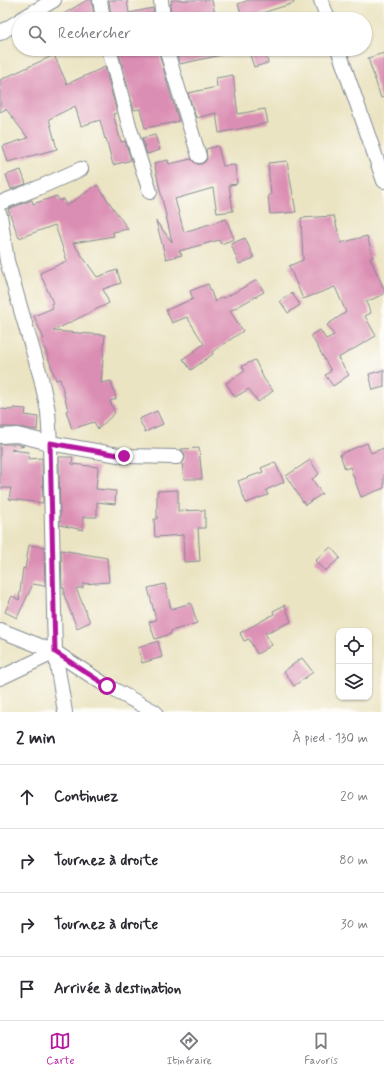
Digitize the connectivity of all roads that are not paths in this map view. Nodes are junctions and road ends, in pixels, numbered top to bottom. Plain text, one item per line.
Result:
1 (54, 0) edge
2 (100, 0) edge
3 (161, 0) edge
4 (321, 0) edge
5 (34, 12) edge
6 (102, 12) edge
7 (162, 12) edge
8 (325, 12) edge
9 (12, 25) edge
10 (0, 33) edge
11 (111, 56) edge
12 (168, 56) edge
13 (340, 56) edge
14 (199, 156) dead end
15 (81, 169) dead end
16 (384, 181) edge
17 (150, 192) dead end
18 (0, 203) edge
19 (0, 215) edge
20 (0, 436) edge
21 (50, 443) junction
22 (177, 457) dead end
23 (0, 630) edge
24 (55, 652) junction
25 (0, 678) edge
26 (65, 712) edge
27 (155, 712) edge

1 - 5 street
2 - 6 street
3 - 7 street
4 - 8 street
9 - 10 street
11 - 17 street
12 - 14 street
13 - 16 street
15 - 18 street
19 - 21 street
20 - 21 street
21 - 22 street
21 - 24 street
23 - 24 street
24 - 25 street
24 - 26 street
24 - 27 street

